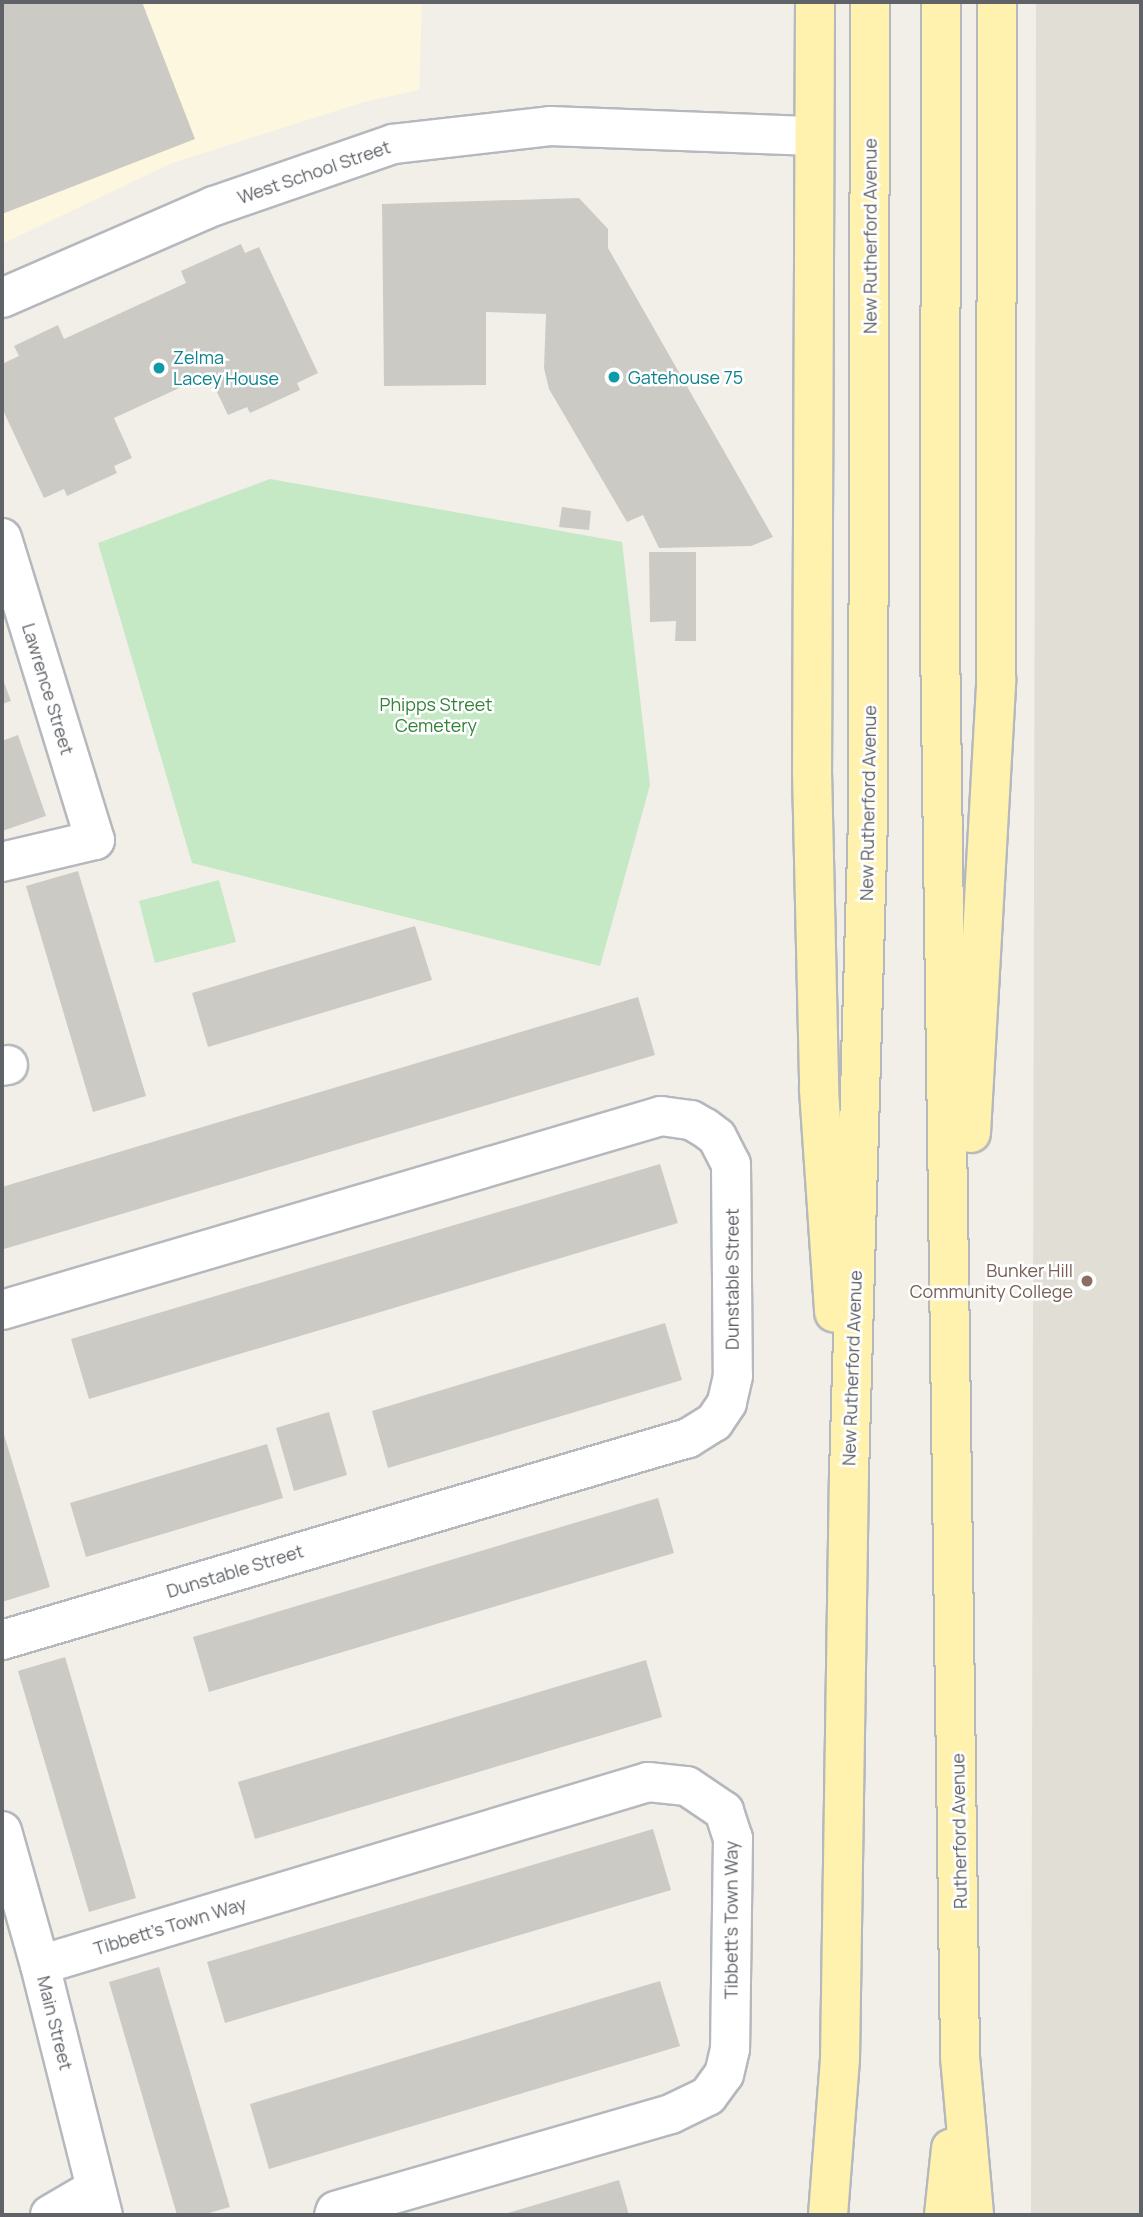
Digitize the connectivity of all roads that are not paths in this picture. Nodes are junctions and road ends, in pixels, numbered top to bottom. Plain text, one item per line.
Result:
1 (815, 2) edge
2 (870, 2) edge
3 (940, 2) edge
4 (997, 2) edge
5 (814, 136) junction
6 (2, 299) edge
7 (2, 538) edge
8 (2, 862) edge
9 (2, 1310) edge
10 (953, 1446) junction
11 (849, 1475) junction
12 (2, 1640) edge
13 (2, 1832) edge
14 (40, 1965) junction
15 (960, 2057) junction
16 (840, 2059) junction
17 (99, 2202) edge
18 (50, 2215) edge
19 (334, 2215) edge
20 (828, 2215) edge
21 (855, 2215) edge
22 (944, 2215) edge
23 (974, 2215) edge

1 - 5 main road, New Rutherford Avenue
2 - 11 main road, New Rutherford Avenue
3 - 10 main road
4 - 10 main road
5 - 6 street, West School Street
5 - 11 main road, New Rutherford Avenue
7 - 8 street, Lawrence Street
9 - 12 street, Dunstable Street
10 - 15 main road, Rutherford Avenue
11 - 16 main road
13 - 14 street, Main Street
14 - 17 street, Main Street
14 - 19 street, Tibbett's Town Way
15 - 22 main road
15 - 23 main road, Rutherford Avenue
16 - 20 main road
16 - 21 main road
17 - 18 street

